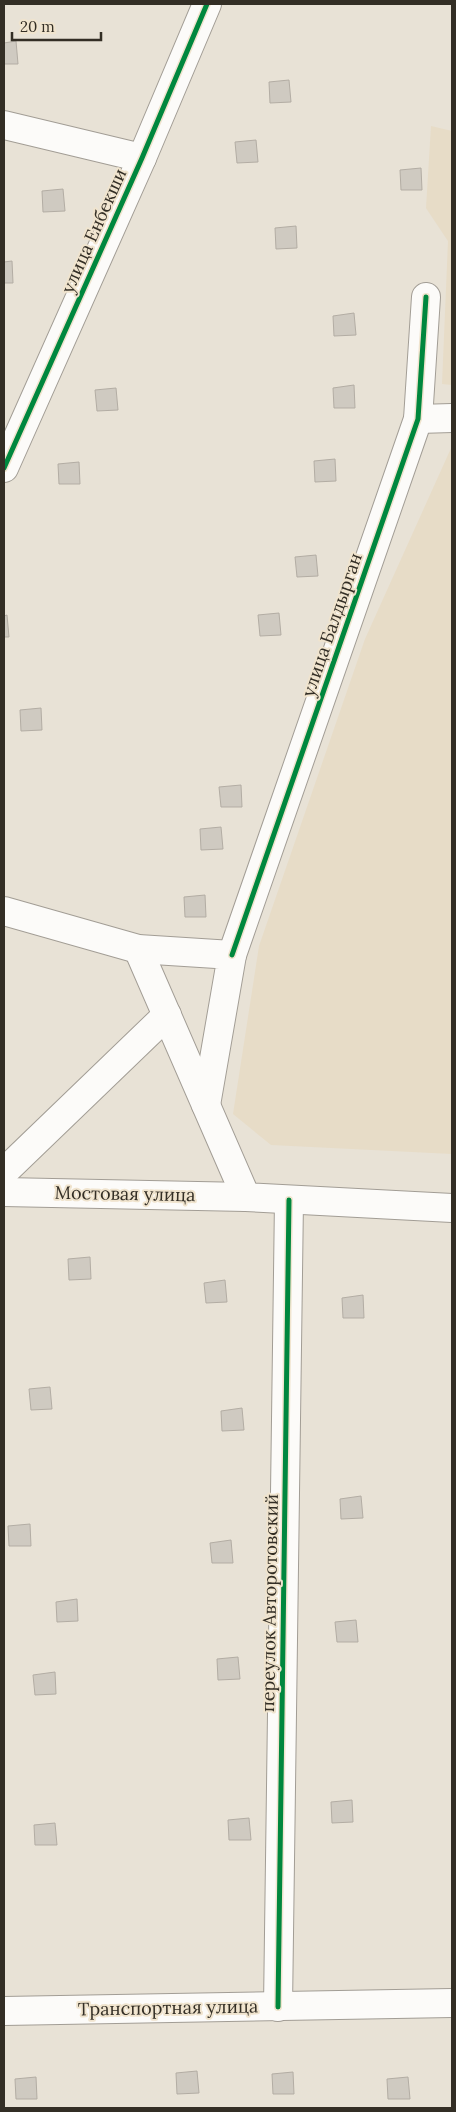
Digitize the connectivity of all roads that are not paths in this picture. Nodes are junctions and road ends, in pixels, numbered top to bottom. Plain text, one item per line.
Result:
1 (207, 4) edge
2 (4, 125) edge
3 (142, 158) junction
4 (426, 297) dead end
5 (418, 418) junction
6 (452, 418) edge
7 (4, 468) edge
8 (4, 911) edge
9 (138, 949) junction
10 (232, 955) junction
11 (166, 1015) junction
12 (206, 1105) junction
13 (4, 1172) edge
14 (4, 1192) edge
15 (246, 1197) junction
16 (289, 1200) junction
17 (452, 1208) edge
18 (452, 2003) edge
19 (278, 2007) junction
20 (4, 2011) edge

1 - 3 street, улица Енбекши
2 - 3 street
3 - 7 street, улица Енбекши
4 - 5 street, улица Балдырган
5 - 6 street
5 - 10 street, улица Балдырган
8 - 9 street
9 - 10 street
9 - 11 street
10 - 12 street, улица Балдырган
11 - 12 street
11 - 13 street
12 - 15 street
14 - 15 street, Мостовая улица
15 - 16 street, Мостовая улица
16 - 17 street, Мостовая улица
16 - 19 street, переулок Авторотовский
18 - 19 street, Транспортная улица
19 - 20 street, Транспортная улица

